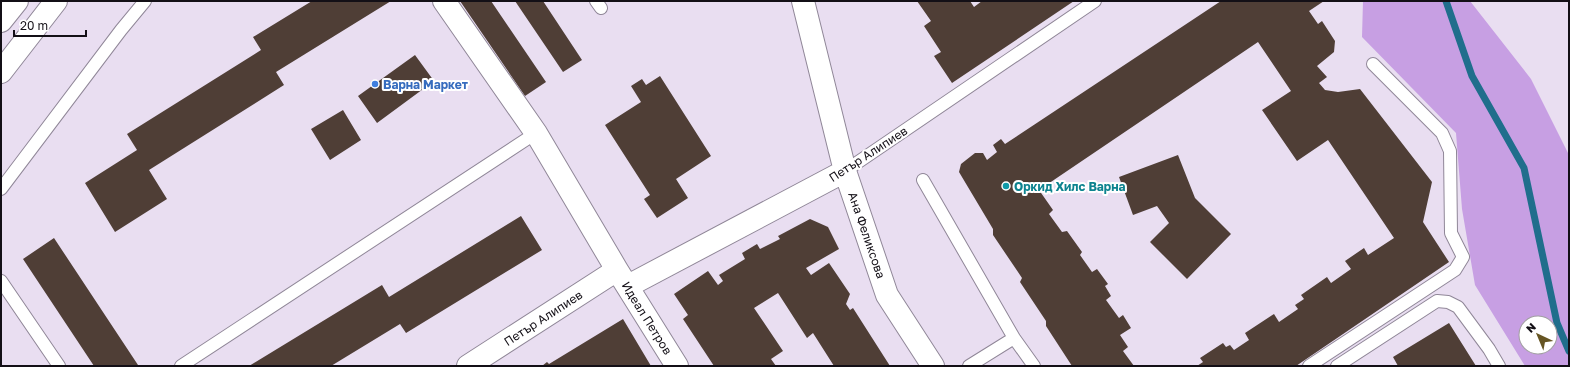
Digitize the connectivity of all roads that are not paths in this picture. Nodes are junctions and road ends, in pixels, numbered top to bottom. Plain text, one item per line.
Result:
1 (17, 1) edge
2 (56, 1) edge
3 (145, 1) edge
4 (444, 1) edge
5 (803, 1) edge
6 (1095, 1) edge
7 (1, 21) edge
8 (1374, 64) dead end
9 (1, 72) edge
10 (536, 133) junction
11 (845, 171) junction
12 (923, 180) dead end
13 (1, 189) edge
14 (623, 278) junction
15 (1, 281) edge
16 (1014, 338) junction
17 (59, 366) edge
18 (181, 366) edge
19 (468, 366) edge
20 (678, 366) edge
21 (933, 366) edge
22 (969, 366) edge
23 (1034, 366) edge
24 (1309, 366) edge
25 (1337, 366) edge
26 (1499, 366) edge

1 - 7 street
2 - 9 street
3 - 13 lane
4 - 10 street, Идеал Петров
5 - 11 street, Ана Феликсова
6 - 11 lane, Петър Алипиев
8 - 24 lane
10 - 14 street, Идеал Петров
10 - 18 lane
11 - 14 street, Петър Алипиев
11 - 21 street, Ана Феликсова
12 - 16 lane
14 - 19 street, Петър Алипиев
14 - 20 street, Идеал Петров
15 - 17 lane
16 - 22 lane
16 - 23 lane
25 - 26 lane

